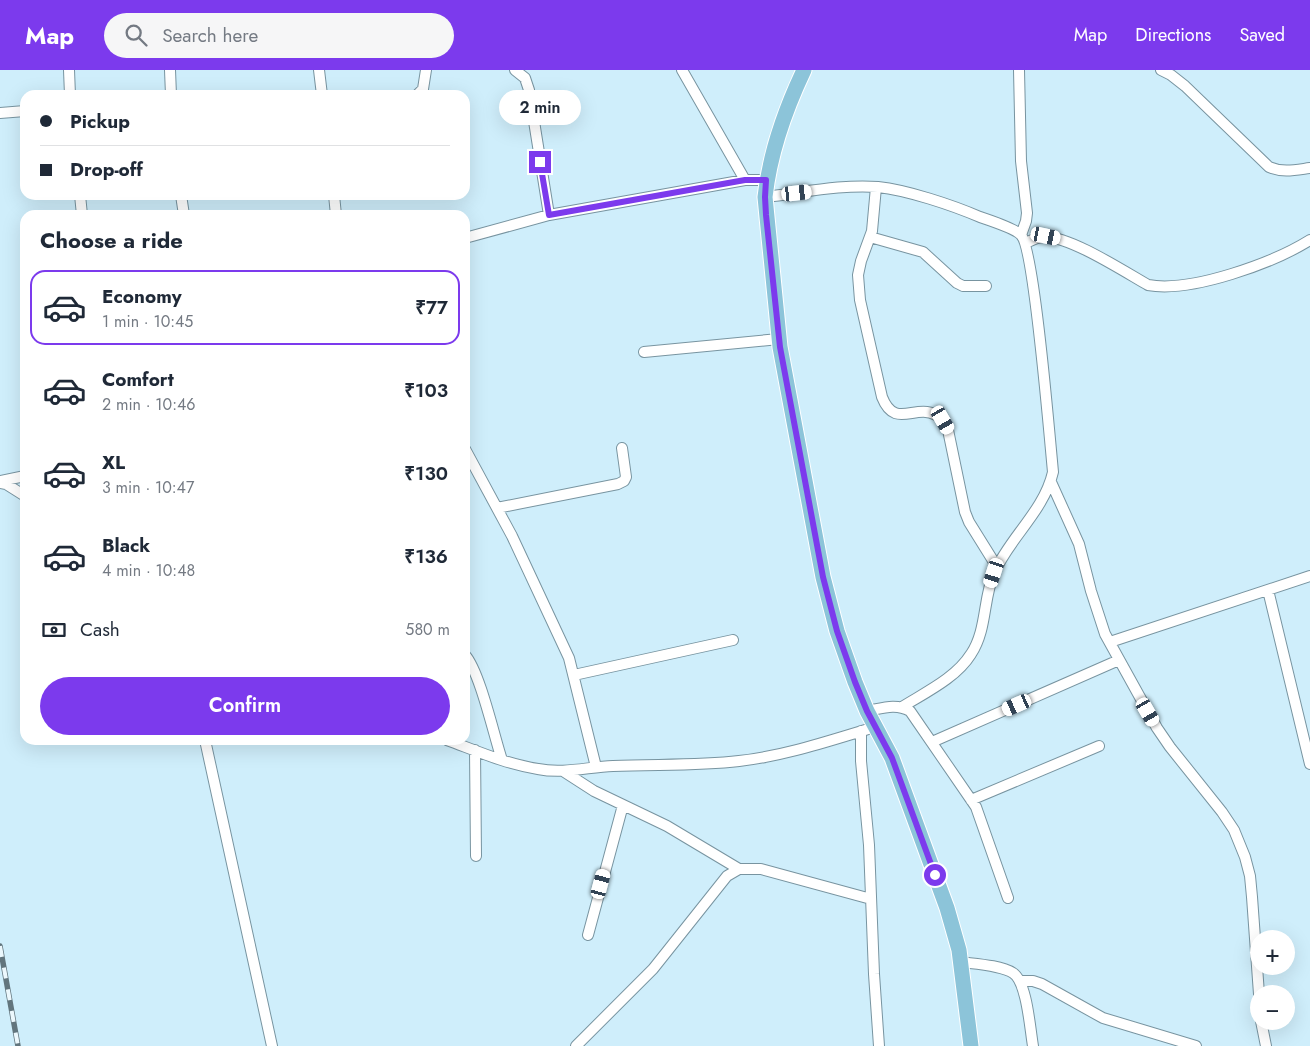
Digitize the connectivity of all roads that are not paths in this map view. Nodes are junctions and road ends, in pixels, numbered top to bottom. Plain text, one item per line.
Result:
1 (69, 70) edge
2 (170, 70) edge
3 (319, 70) edge
4 (426, 70) edge
5 (514, 70) edge
6 (682, 70) edge
7 (804, 70) edge
8 (1019, 70) edge
9 (1161, 70) edge
10 (70, 90) edge
11 (171, 90) edge
12 (321, 90) edge
13 (422, 90) edge
14 (20, 111) edge
15 (0, 113) edge
16 (1310, 168) edge
17 (745, 180) junction
18 (766, 180) junction
19 (876, 187) junction
20 (765, 197) junction
21 (549, 215) junction
22 (470, 237) edge
23 (870, 237) junction
24 (1023, 239) junction
25 (1310, 240) edge
26 (986, 286) dead end
27 (779, 338) junction
28 (644, 352) dead end
29 (622, 448) dead end
30 (470, 458) edge
31 (20, 477) edge
32 (0, 482) edge
33 (1051, 482) junction
34 (20, 493) edge
35 (497, 508) junction
36 (998, 567) junction
37 (1310, 576) edge
38 (1268, 590) junction
39 (733, 640) dead end
40 (1110, 642) junction
41 (1119, 660) junction
42 (470, 662) edge
43 (574, 675) junction
44 (902, 707) junction
45 (867, 711) junction
46 (868, 729) junction
47 (932, 742) junction
48 (206, 745) edge
49 (461, 745) edge
50 (1099, 746) dead end
51 (475, 750) junction
52 (502, 760) junction
53 (1310, 764) edge
54 (596, 767) junction
55 (563, 772) junction
56 (971, 800) junction
57 (623, 805) junction
58 (476, 856) dead end
59 (739, 869) junction
60 (1008, 898) dead end
61 (871, 899) junction
62 (588, 935) dead end
63 (960, 962) junction
64 (1020, 981) junction
65 (1258, 985) edge
66 (1263, 1030) edge
67 (272, 1046) edge
68 (576, 1046) edge
69 (879, 1046) edge
70 (971, 1046) edge
71 (1033, 1046) edge
72 (1196, 1046) edge
73 (1266, 1046) edge

1 - 10 street
2 - 11 street
3 - 12 street
4 - 13 street
5 - 21 street
6 - 17 street
7 - 18 main road
8 - 24 street
9 - 16 street
14 - 15 street
17 - 18 street
17 - 21 street
18 - 20 main road
19 - 20 street
19 - 23 street
19 - 24 street
20 - 27 main road
21 - 22 street
23 - 26 street
23 - 36 street
24 - 25 street
24 - 33 street
27 - 28 street
27 - 45 main road
29 - 35 street
30 - 35 street
31 - 32 street
32 - 34 street
33 - 36 street
33 - 40 street
35 - 43 street
36 - 44 street
37 - 38 street
38 - 40 street
38 - 53 street
39 - 43 street
40 - 41 street
41 - 47 street
41 - 65 street
42 - 52 street
43 - 54 street
44 - 45 street
44 - 47 street
45 - 46 main road
46 - 54 street
46 - 61 street
46 - 63 main road
47 - 56 street
48 - 67 street
49 - 51 street
50 - 56 street
51 - 52 street
51 - 58 street
52 - 55 street
54 - 55 street
55 - 57 street
56 - 60 street
57 - 59 street
57 - 62 street
59 - 61 street
59 - 68 street
61 - 69 street
63 - 64 street
63 - 70 main road
64 - 71 street
64 - 72 street
66 - 73 street

